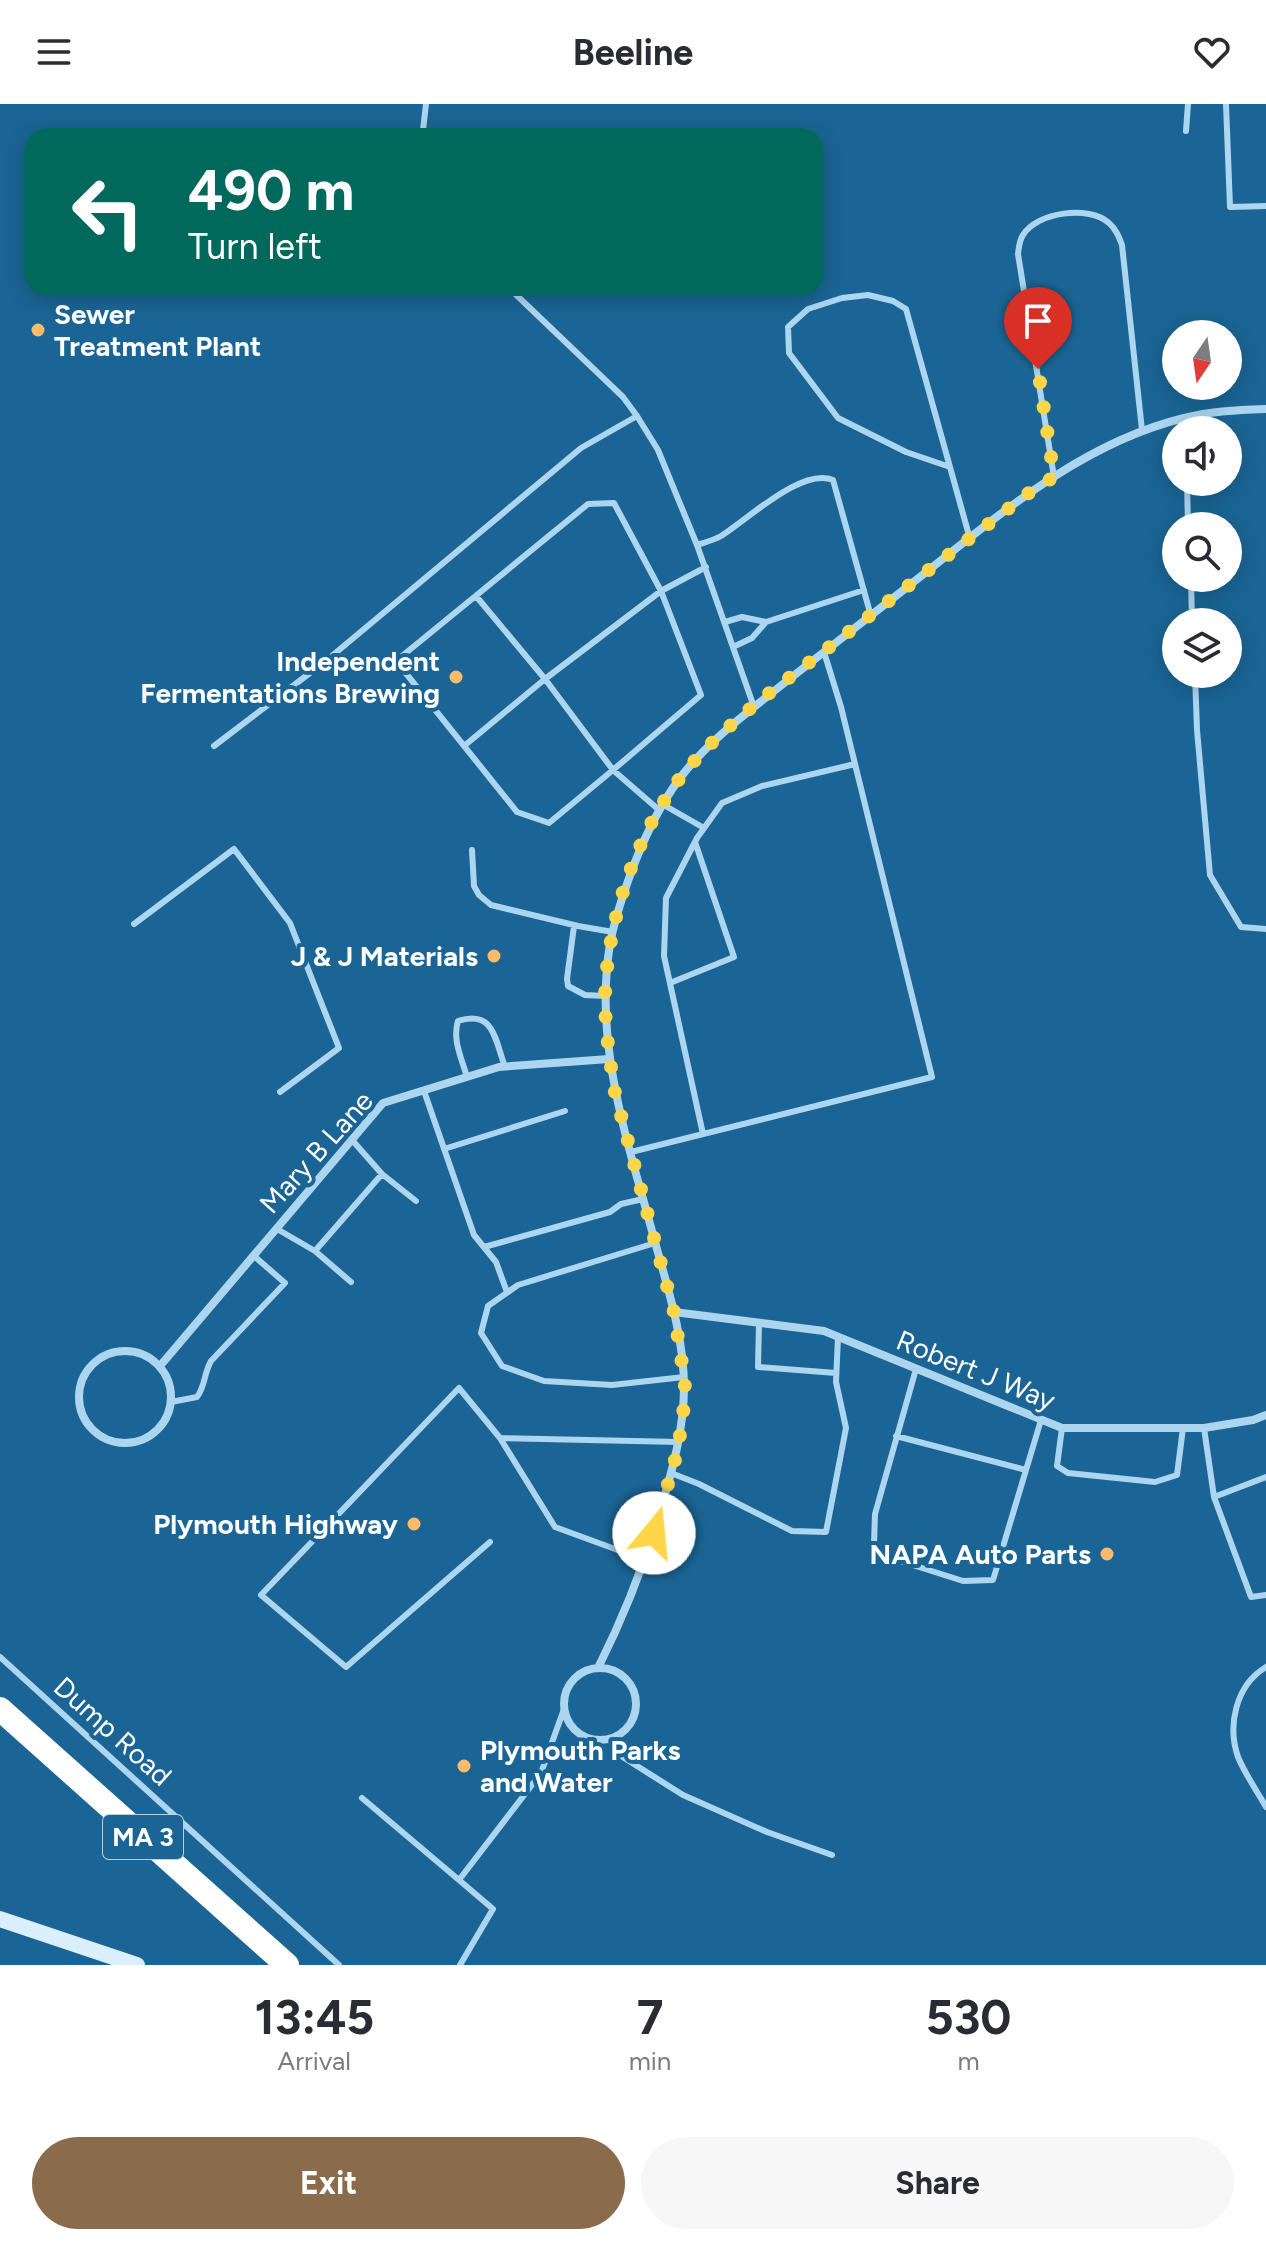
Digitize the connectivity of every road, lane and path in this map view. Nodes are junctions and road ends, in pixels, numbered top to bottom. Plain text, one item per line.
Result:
1 (426, 104) edge
2 (1188, 104) edge
3 (1226, 104) edge
4 (423, 128) edge
5 (1186, 131) dead end
6 (1266, 206) edge
7 (517, 296) edge
8 (1266, 409) edge
9 (637, 416) junction
10 (1196, 416) edge
11 (1162, 424) edge
12 (1142, 430) junction
13 (950, 467) junction
14 (1054, 477) junction
15 (970, 539) junction
16 (697, 545) junction
17 (706, 567) junction
18 (864, 590) junction
19 (661, 591) junction
20 (476, 596) junction
21 (871, 616) junction
22 (725, 622) junction
23 (766, 622) junction
24 (733, 647) junction
25 (824, 652) junction
26 (545, 679) junction
27 (1196, 688) edge
28 (754, 707) junction
29 (214, 746) dead end
30 (464, 746) junction
31 (855, 764) junction
32 (613, 770) junction
33 (661, 807) junction
34 (704, 828) junction
35 (695, 842) junction
36 (472, 850) dead end
37 (134, 924) dead end
38 (574, 926) junction
39 (1266, 929) edge
40 (613, 932) junction
41 (670, 983) junction
42 (605, 996) junction
43 (609, 1059) junction
44 (505, 1067) junction
45 (467, 1077) junction
46 (424, 1091) junction
47 (280, 1092) dead end
48 (565, 1111) dead end
49 (703, 1134) junction
50 (352, 1140) junction
51 (444, 1149) junction
52 (631, 1152) junction
53 (382, 1174) junction
54 (643, 1199) junction
55 (416, 1201) dead end
56 (277, 1229) junction
57 (655, 1243) junction
58 (484, 1247) junction
59 (315, 1251) junction
60 (254, 1256) junction
61 (351, 1282) dead end
62 (507, 1292) junction
63 (674, 1312) junction
64 (759, 1323) junction
65 (838, 1337) junction
66 (160, 1366) junction
67 (916, 1369) junction
68 (836, 1373) junction
69 (684, 1377) junction
70 (171, 1402) junction
71 (1266, 1415) edge
72 (1041, 1420) junction
73 (1062, 1428) junction
74 (1183, 1428) junction
75 (1204, 1428) junction
76 (896, 1436) junction
77 (500, 1438) junction
78 (679, 1442) junction
79 (1026, 1470) junction
80 (671, 1473) junction
81 (1266, 1477) edge
82 (1214, 1497) junction
83 (490, 1542) dead end
84 (645, 1560) junction
85 (1266, 1595) edge
86 (0, 1657) edge
87 (1266, 1667) edge
88 (598, 1668) junction
89 (0, 1709) edge
90 (564, 1709) junction
91 (609, 1738) junction
92 (362, 1798) dead end
93 (1266, 1807) edge
94 (832, 1855) dead end
95 (459, 1880) junction
96 (0, 1919) edge
97 (137, 1965) edge
98 (287, 1965) edge
99 (339, 1965) edge
100 (460, 1965) edge

1 - 4 lane
2 - 5 lane
3 - 6 lane
7 - 9 lane
8 - 10 street
9 - 16 lane
9 - 29 lane
11 - 12 street
12 - 14 street
12 - 14 lane
13 - 13 lane
13 - 15 lane
14 - 15 street
15 - 21 street
16 - 17 lane
16 - 18 lane
17 - 19 lane
17 - 22 lane
18 - 21 lane
18 - 23 lane
19 - 20 lane
19 - 26 lane
19 - 32 lane
20 - 26 lane
20 - 30 lane
21 - 25 street
22 - 23 lane
22 - 24 lane
23 - 24 lane
24 - 28 lane
25 - 28 street
25 - 31 lane
26 - 30 lane
26 - 32 lane
27 - 39 lane
28 - 33 street
30 - 32 lane
31 - 34 lane
31 - 49 lane
32 - 33 lane
33 - 34 lane
33 - 40 street
34 - 35 lane
35 - 41 lane
35 - 41 lane
36 - 38 lane
37 - 47 lane
38 - 40 lane
38 - 42 lane
40 - 42 street
41 - 49 lane
42 - 43 street
43 - 44 street, Mary B Lane
43 - 52 street
44 - 45 street, Mary B Lane
44 - 45 lane
45 - 46 street, Mary B Lane
46 - 50 street, Mary B Lane
46 - 51 lane
48 - 51 lane
49 - 52 lane
50 - 53 lane
50 - 56 street, Mary B Lane
51 - 58 lane
52 - 54 street
53 - 55 lane
53 - 59 lane
54 - 57 street
54 - 58 lane
56 - 59 lane
56 - 60 street, Mary B Lane
57 - 62 lane
57 - 63 street
58 - 62 lane
59 - 61 lane
60 - 66 street, Mary B Lane
60 - 70 lane
62 - 69 lane
63 - 64 street, Robert J Way
63 - 69 street
64 - 65 street, Robert J Way
64 - 68 lane
65 - 67 street, Robert J Way
65 - 68 lane
66 - 70 street
66 - 70 street
67 - 72 street, Robert J Way
67 - 76 lane
68 - 80 lane
69 - 78 street
71 - 75 street, Robert J Way
72 - 73 street, Robert J Way
72 - 79 lane
73 - 74 street, Robert J Way
73 - 74 lane
74 - 75 street, Robert J Way
75 - 82 lane
76 - 79 lane
76 - 79 lane
77 - 78 lane
77 - 83 lane
77 - 84 lane
78 - 80 street
80 - 84 street
81 - 82 lane
82 - 85 lane
84 - 88 street
86 - 99 lane, Dump Road
87 - 93 lane
88 - 90 street
88 - 91 street
89 - 98 highway, MA 3
90 - 91 street
90 - 95 lane
91 - 94 lane
92 - 95 lane
95 - 100 lane
96 - 97 main road

